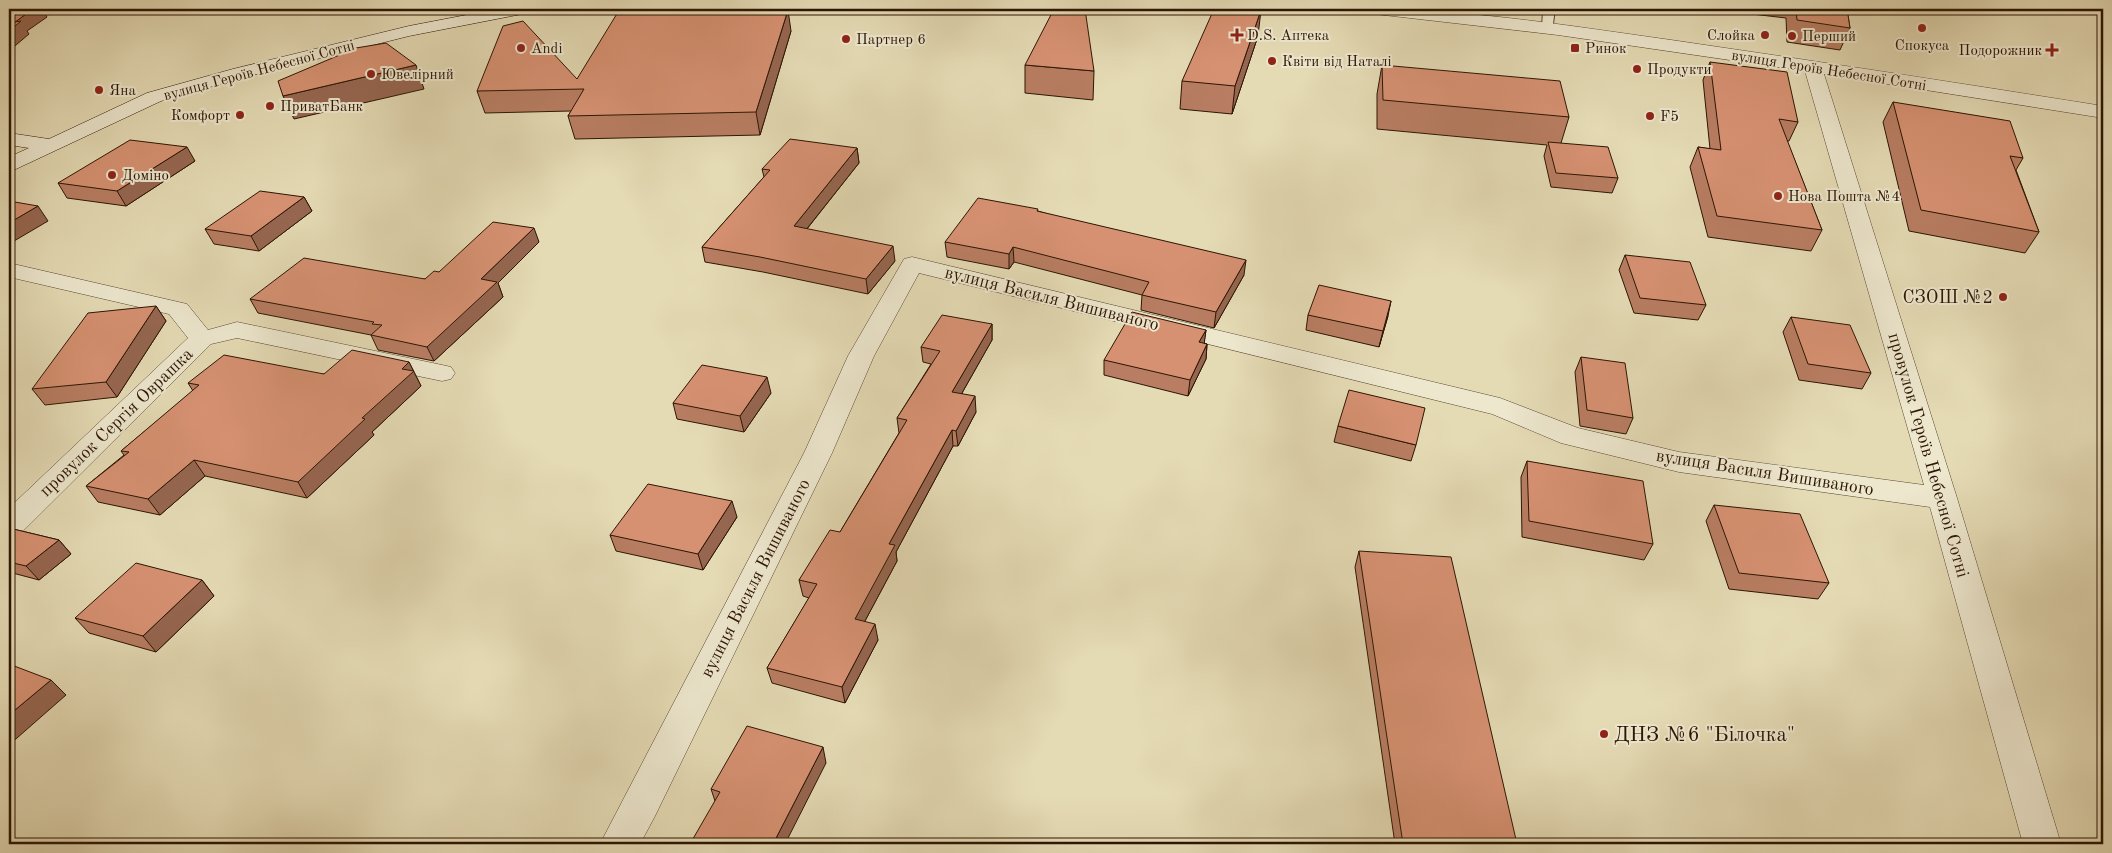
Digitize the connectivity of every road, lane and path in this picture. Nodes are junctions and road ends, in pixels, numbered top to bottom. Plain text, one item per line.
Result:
1 (59, 9) edge
2 (522, 9) edge
3 (1376, 9) edge
4 (1549, 9) edge
5 (9, 12) edge
6 (1548, 29) junction
7 (1813, 66) junction
8 (2103, 112) edge
9 (9, 139) edge
10 (51, 145) junction
11 (9, 165) edge
12 (9, 270) edge
13 (202, 339) junction
14 (442, 373) dead end
15 (1942, 498) junction
16 (9, 526) edge
17 (619, 844) edge
18 (2042, 844) edge

1 - 5 street
2 - 10 street, вулиця Героїв Небесної Сотні
3 - 6 street, вулиця Героїв Небесної Сотні
4 - 6 lane
6 - 7 street, вулиця Героїв Небесної Сотні
7 - 8 street, вулиця Героїв Небесної Сотні
7 - 15 street, провулок Героїв Небесної Сотні
9 - 10 street
10 - 11 street, вулиця Героїв Небесної Сотні
12 - 13 street, провулок Сергія Оврашка
13 - 14 street, провулок Сергія Оврашка
13 - 16 street, провулок Сергія Оврашка
15 - 17 street, вулиця Василя Вишиваного
15 - 18 street, провулок Героїв Небесної Сотні

